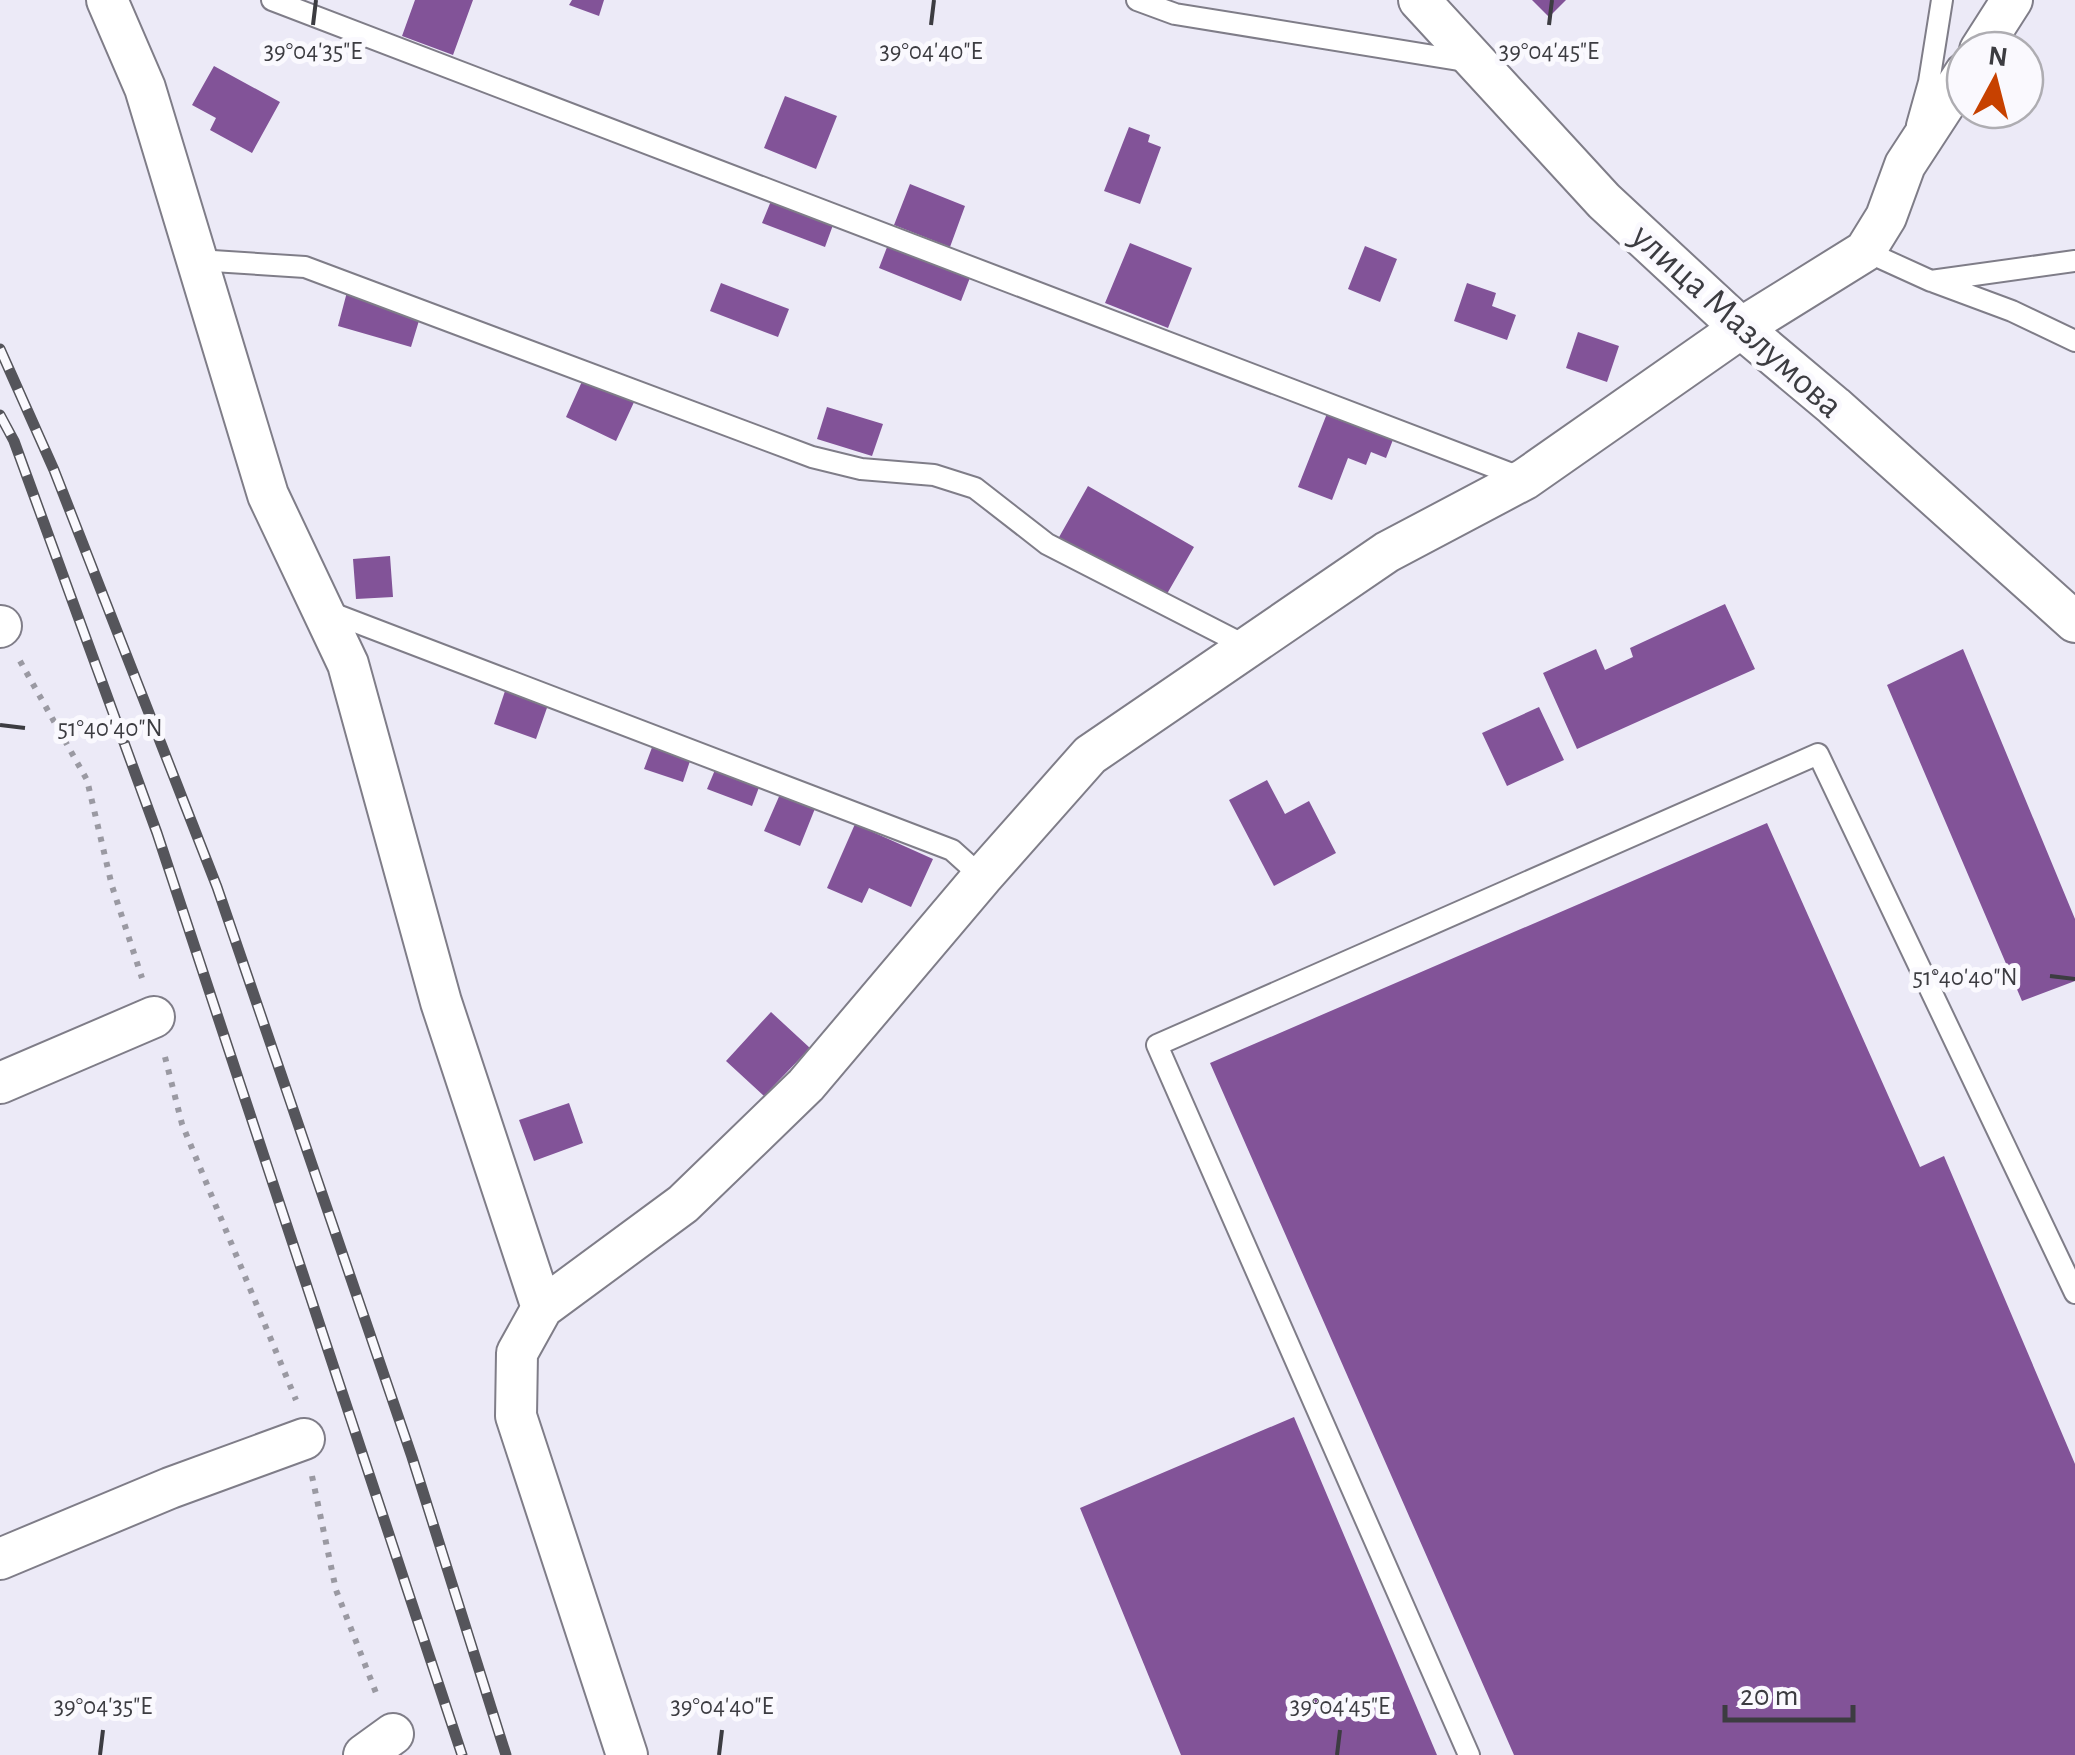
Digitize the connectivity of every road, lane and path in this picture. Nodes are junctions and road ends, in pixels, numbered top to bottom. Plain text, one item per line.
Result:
1 (107, 0) edge
2 (272, 0) edge
3 (1137, 0) edge
4 (1419, 0) edge
5 (1942, 0) edge
6 (2012, 0) edge
7 (1993, 30) edge
8 (1478, 63) junction
9 (1945, 104) edge
10 (1905, 165) junction
11 (1865, 251) junction
12 (197, 260) junction
13 (2075, 262) edge
14 (1932, 281) junction
15 (1740, 328) junction
16 (2075, 341) edge
17 (1525, 479) junction
18 (322, 610) junction
19 (2075, 622) edge
20 (0, 627) edge
21 (1248, 647) junction
22 (982, 876) junction
23 (154, 1017) junction
24 (0, 1084) edge
25 (2075, 1293) edge
26 (542, 1308) junction
27 (304, 1439) junction
28 (0, 1559) edge
29 (378, 1745) edge
30 (627, 1755) edge
31 (1469, 1755) edge

1 - 12 street
2 - 17 lane
3 - 8 lane
4 - 8 street, улица Мазлумова
5 - 10 lane
6 - 7 street
8 - 15 street, улица Мазлумова
9 - 10 street
10 - 11 street
11 - 14 lane
11 - 15 street
12 - 18 street
12 - 21 lane
13 - 14 lane
14 - 16 lane
15 - 17 street
15 - 19 street, улица Мазлумова
17 - 21 street
18 - 22 lane
18 - 26 street
20 - 23 path
21 - 22 street
22 - 26 street
23 - 24 street
23 - 27 path
25 - 31 lane
26 - 30 street
27 - 28 street
27 - 29 path

